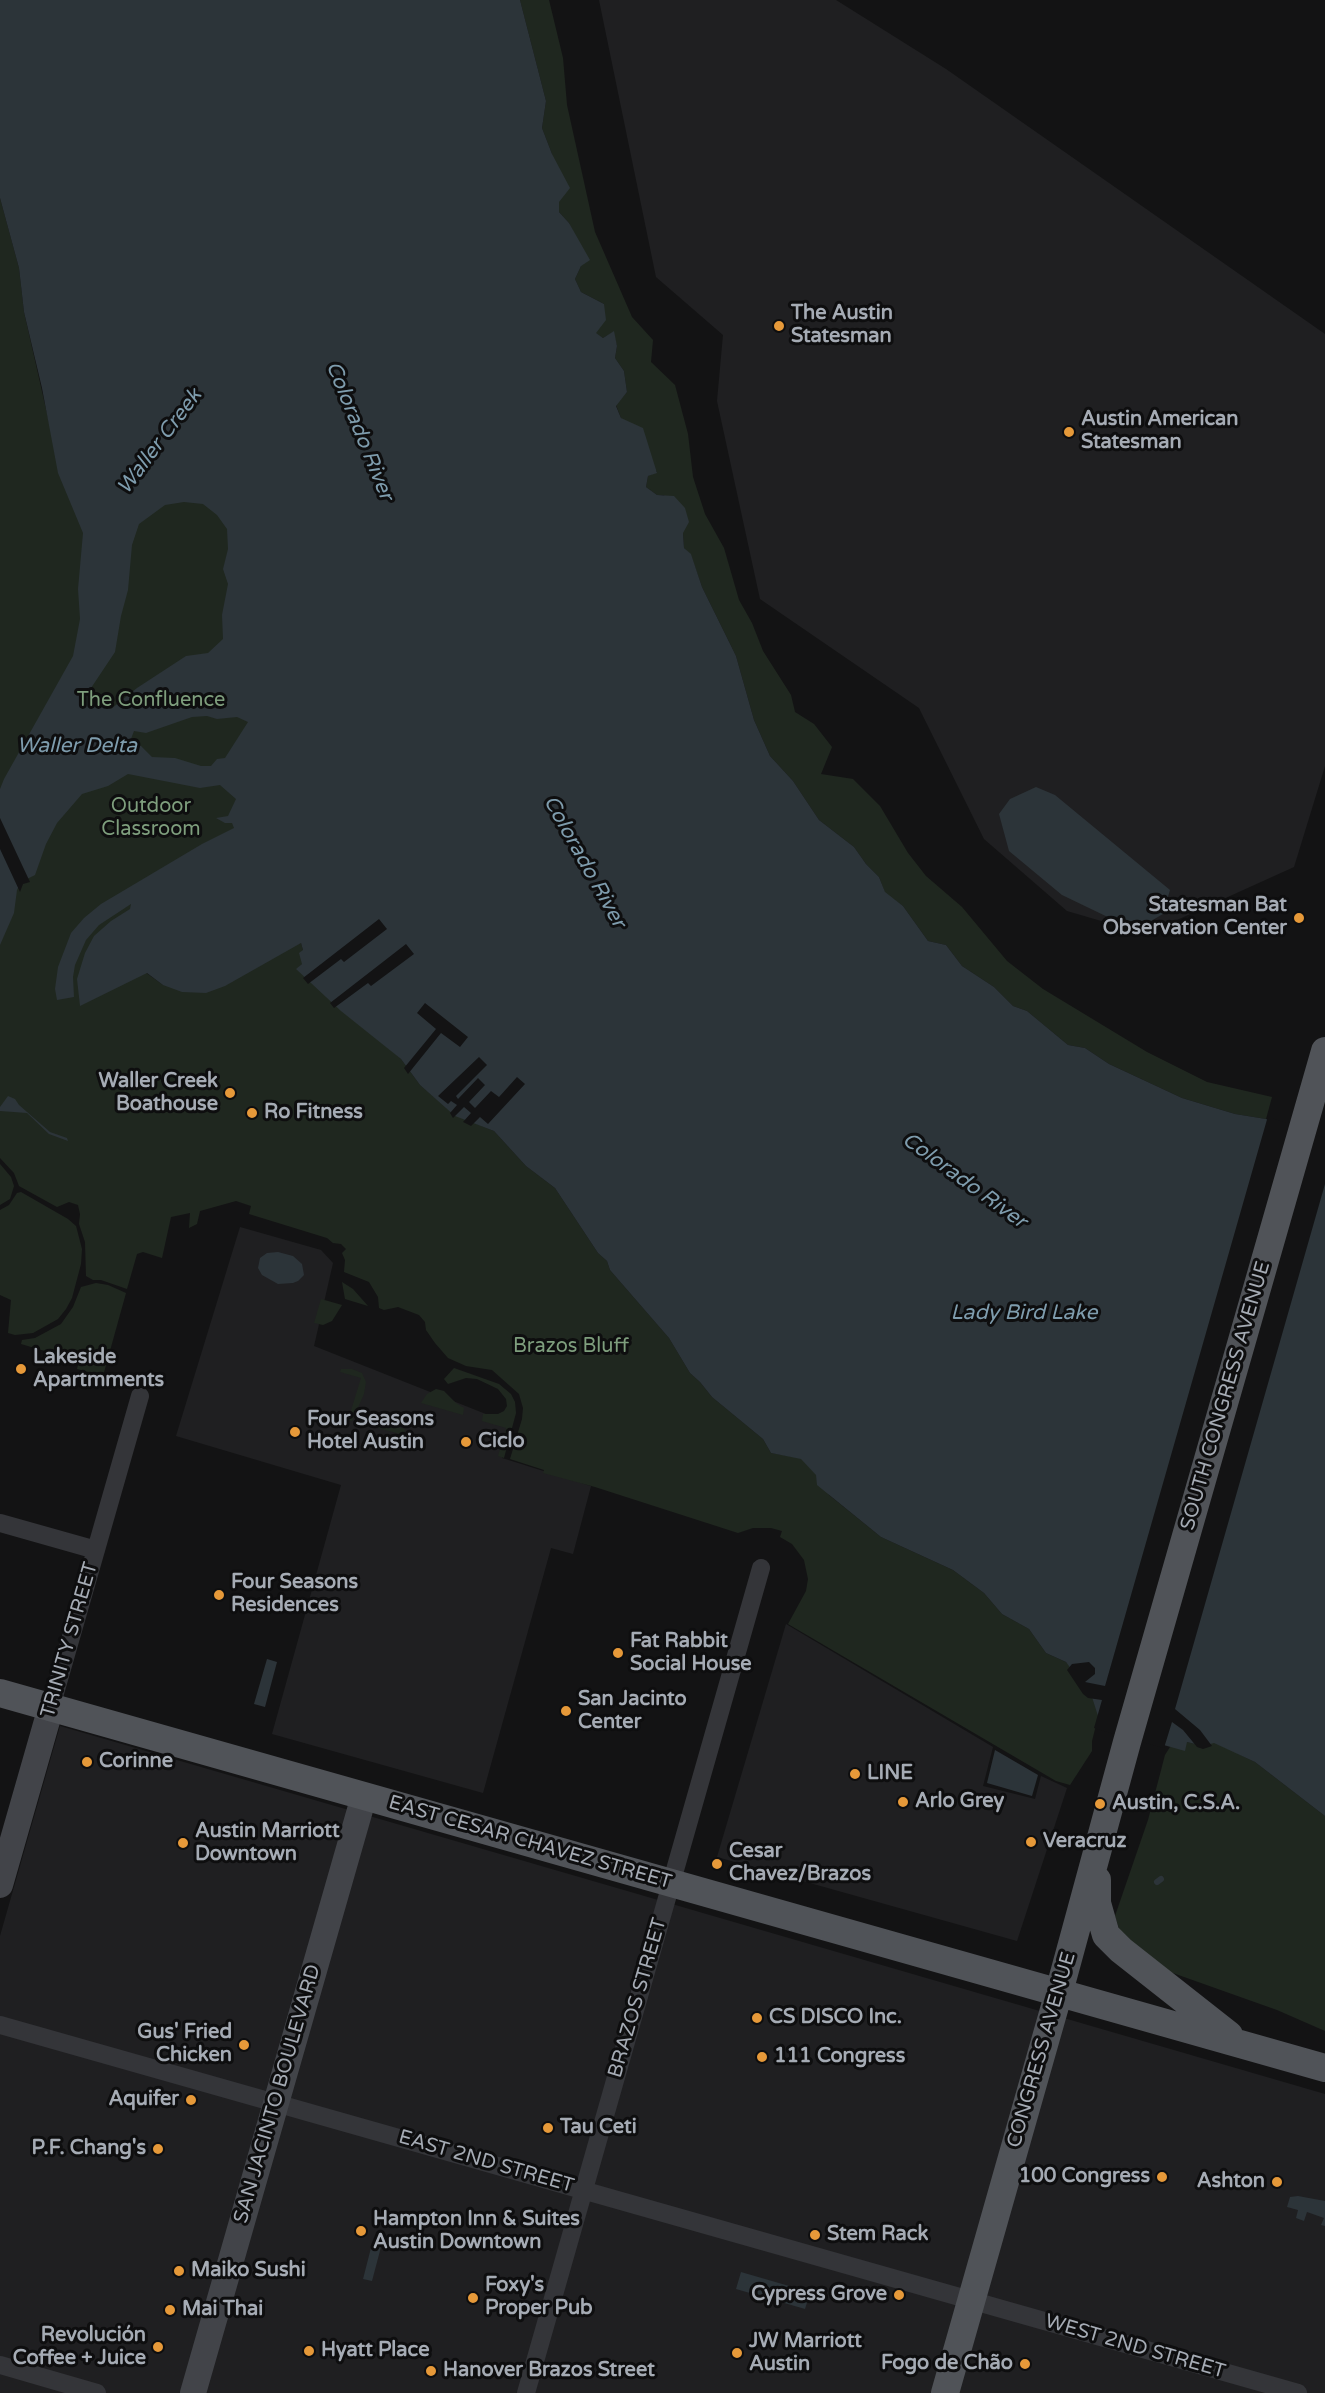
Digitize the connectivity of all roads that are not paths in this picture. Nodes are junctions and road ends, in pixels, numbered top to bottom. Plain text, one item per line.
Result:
1 (1325, 1051) edge
2 (140, 1396) dead end
3 (0, 1523) edge
4 (96, 1550) junction
5 (761, 1568) dead end
6 (0, 1693) edge
7 (51, 1707) junction
8 (1127, 1742) joint
9 (364, 1796) junction
10 (1096, 1854) junction
11 (671, 1883) junction
12 (0, 1885) edge
13 (1059, 1992) junction
14 (0, 2025) edge
15 (1239, 2044) junction
16 (1325, 2068) edge
17 (276, 2103) junction
18 (583, 2190) junction
19 (972, 2300) junction
20 (0, 2366) edge
21 (97, 2393) edge
22 (193, 2393) edge
23 (526, 2393) edge
24 (945, 2393) edge
25 (1298, 2393) edge

1 - 8 main road, SOUTH CONGRESS AVENUE
2 - 4 street, TRINITY STREET
3 - 4 street
4 - 7 street, TRINITY STREET
5 - 11 street, BRAZOS STREET
6 - 7 main road, EAST CESAR CHAVEZ STREET
7 - 9 main road, EAST CESAR CHAVEZ STREET
7 - 12 main road, TRINITY STREET
8 - 10 main road, CONGRESS AVENUE
9 - 11 main road, EAST CESAR CHAVEZ STREET
9 - 17 main road, SAN JACINTO BOULEVARD
10 - 13 main road, CONGRESS AVENUE
10 - 15 main road
11 - 13 main road, EAST CESAR CHAVEZ STREET
11 - 18 street, BRAZOS STREET
13 - 15 main road, EAST CESAR CHAVEZ STREET
13 - 19 main road, CONGRESS AVENUE
14 - 17 street, EAST 2ND STREET
15 - 16 main road, EAST CESAR CHAVEZ STREET
17 - 18 street, EAST 2ND STREET
17 - 22 main road, SAN JACINTO BOULEVARD
18 - 19 street, EAST 2ND STREET
18 - 23 street, BRAZOS STREET
19 - 24 main road, CONGRESS AVENUE
19 - 25 street, WEST 2ND STREET
20 - 21 street

